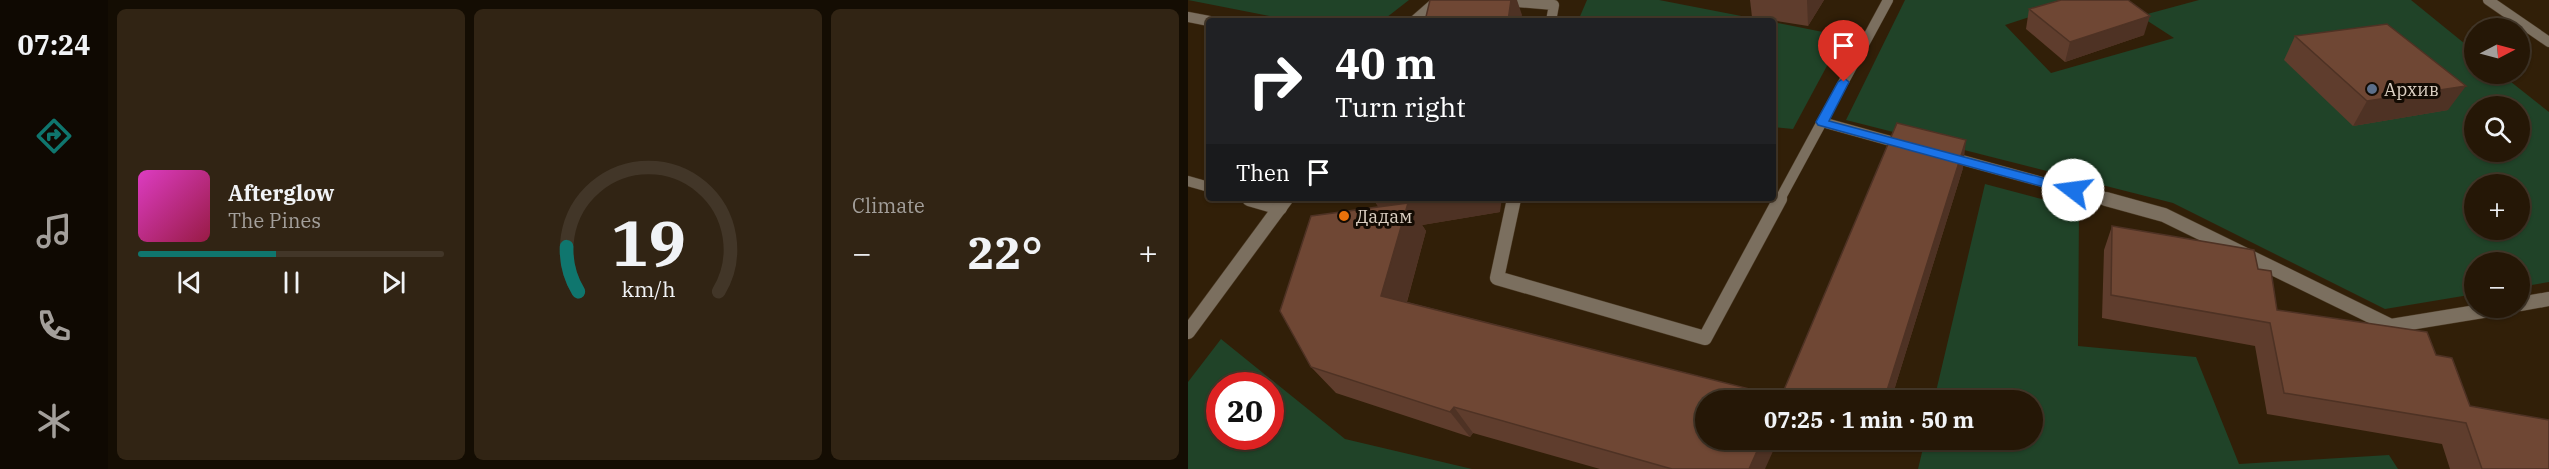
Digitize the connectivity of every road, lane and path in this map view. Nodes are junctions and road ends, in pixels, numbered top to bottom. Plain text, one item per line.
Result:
1 (1438, 0) edge
2 (1493, 0) edge
3 (1888, 0) edge
4 (2488, 0) edge
5 (1188, 17) edge
6 (1417, 18) edge
7 (1552, 18) edge
8 (1206, 20) edge
9 (2549, 42) edge
10 (1822, 122) junction
11 (1913, 147) edge
12 (1936, 153) edge
13 (1188, 181) edge
14 (1206, 186) edge
15 (1268, 201) edge
16 (1513, 201) edge
17 (1284, 203) edge
18 (2549, 299) edge
19 (2530, 302) edge
20 (2464, 314) edge
21 (1188, 332) edge

1 - 6 street
2 - 7 street
3 - 10 street
4 - 9 street
5 - 8 street
10 - 11 street
10 - 16 street
12 - 20 street
13 - 14 street
15 - 17 street
17 - 21 street
18 - 19 street

